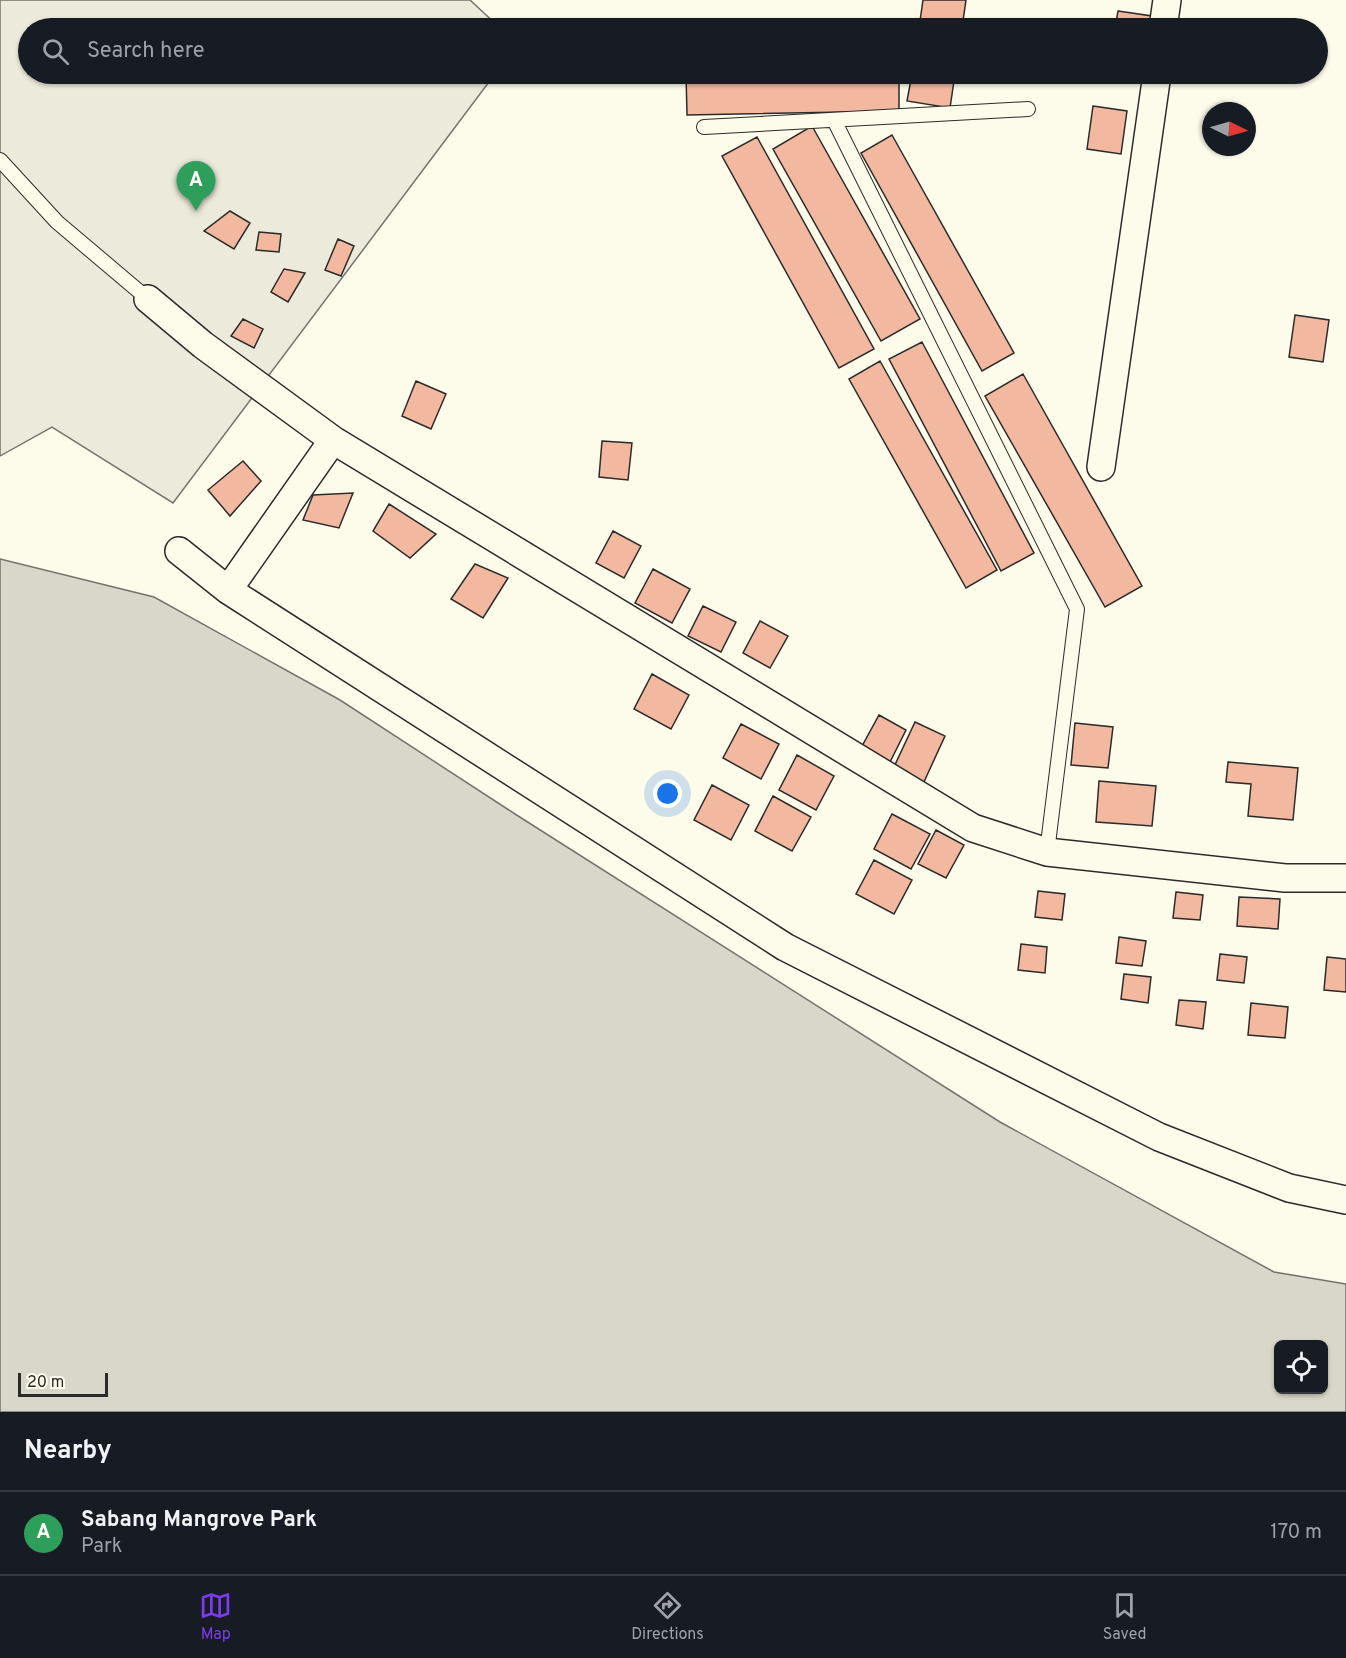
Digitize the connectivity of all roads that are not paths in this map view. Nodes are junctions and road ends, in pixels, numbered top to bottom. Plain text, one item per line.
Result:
1 (1167, 0) edge
2 (1164, 18) edge
3 (1156, 84) edge
4 (1028, 109) dead end
5 (834, 120) junction
6 (704, 127) dead end
7 (0, 160) edge
8 (148, 299) joint
9 (333, 440) junction
10 (1101, 467) dead end
11 (179, 551) dead end
12 (228, 590) junction
13 (1047, 852) junction
14 (1346, 878) edge
15 (1346, 1200) edge

1 - 2 street
3 - 10 street
4 - 5 lane
5 - 6 lane
5 - 13 lane
7 - 8 lane
8 - 9 street
9 - 12 street
9 - 13 street
11 - 12 street
12 - 15 street
13 - 14 street

